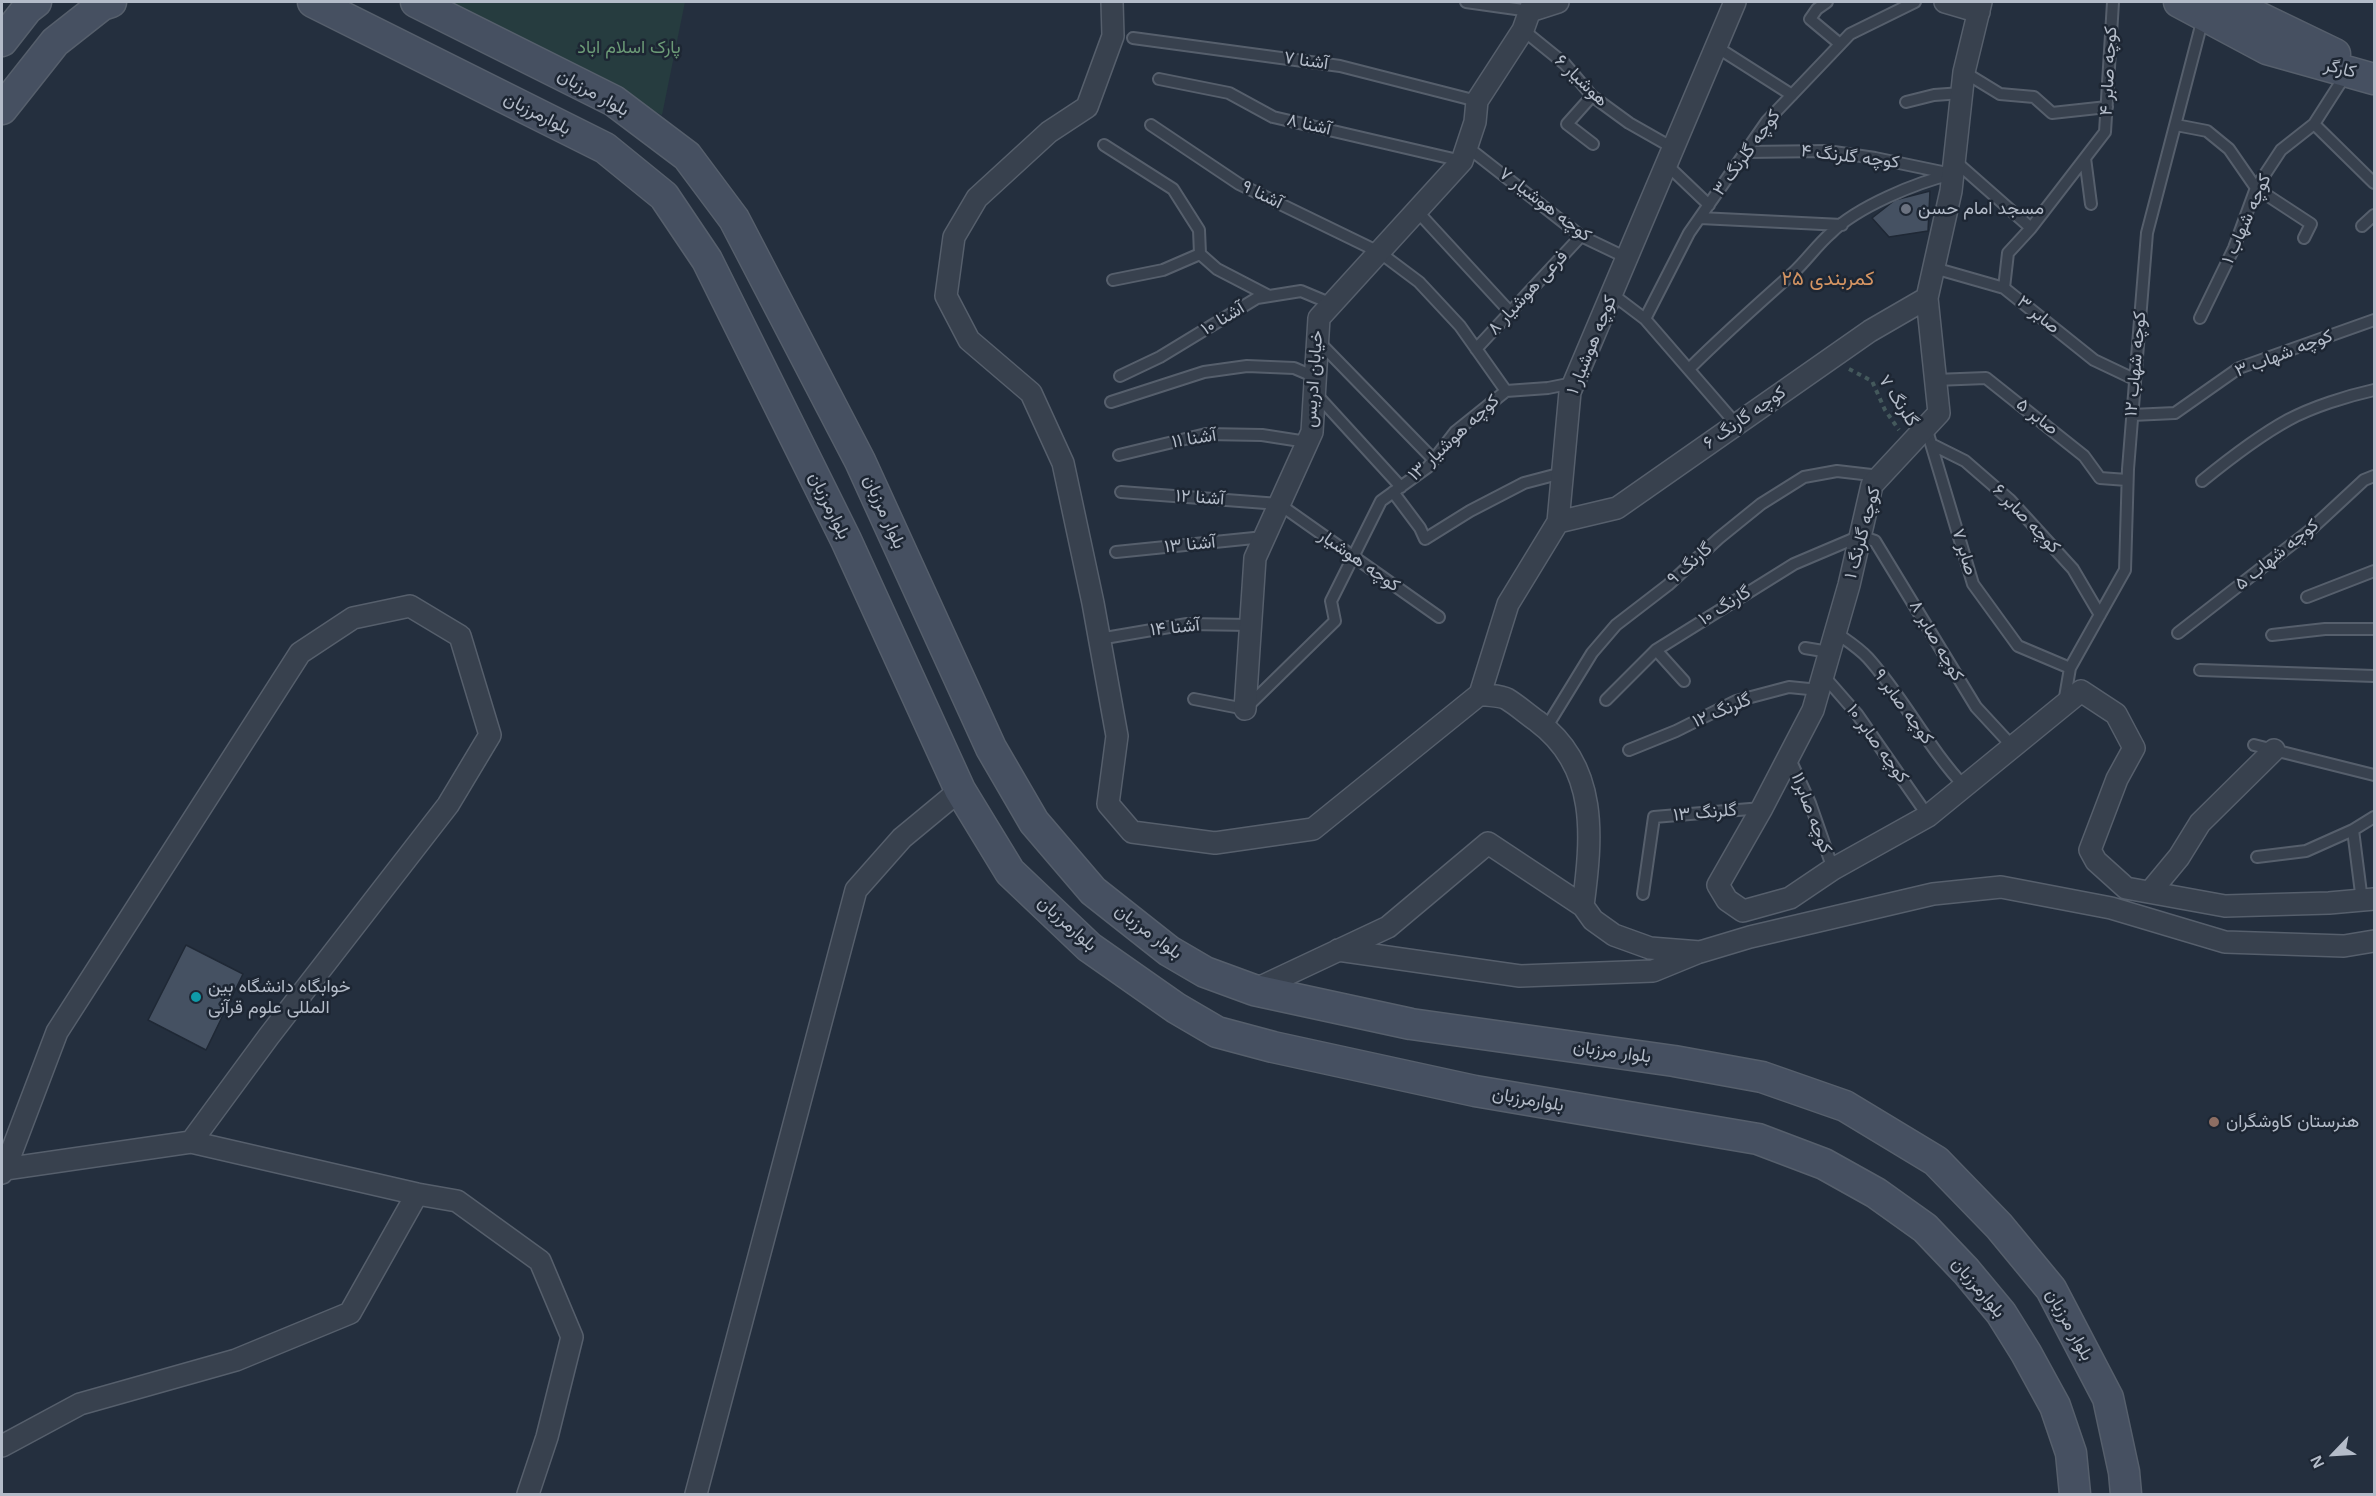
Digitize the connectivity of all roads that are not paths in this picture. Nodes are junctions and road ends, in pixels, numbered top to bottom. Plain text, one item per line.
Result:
1 (36, 2) edge
2 (111, 2) edge
3 (313, 2) edge
4 (416, 2) edge
5 (1112, 2) edge
6 (1466, 2) edge
7 (1558, 2) edge
8 (1735, 2) edge
9 (1827, 2) edge
10 (1915, 2) edge
11 (1945, 2) edge
12 (2113, 2) edge
13 (2220, 6) edge
14 (1980, 7) edge
15 (1529, 14) edge
16 (1133, 38) dead end
17 (2, 42) edge
18 (1840, 44) junction
19 (1715, 46) junction
20 (1965, 72) junction
21 (2362, 76) edge
22 (1159, 79) dead end
23 (1962, 93) junction
24 (1792, 95) junction
25 (1592, 96) junction
26 (1477, 101) junction
27 (1906, 102) dead end
28 (2107, 107) junction
29 (2, 109) edge
30 (2176, 124) junction
31 (2314, 124) junction
32 (1151, 125) dead end
33 (1593, 144) dead end
34 (1104, 145) dead end
35 (1746, 152) junction
36 (1464, 154) junction
37 (1670, 156) junction
38 (2085, 158) junction
39 (1954, 168) junction
40 (2374, 183) edge
41 (2256, 188) junction
42 (2091, 204) dead end
43 (1709, 205) junction
44 (1418, 211) junction
45 (2374, 215) edge
46 (1700, 218) junction
47 (1842, 225) junction
48 (2362, 226) dead end
49 (2031, 228) junction
50 (1581, 236) junction
51 (2304, 238) dead end
52 (1379, 252) junction
53 (1200, 254) junction
54 (1627, 258) junction
55 (1934, 268) junction
56 (1113, 280) dead end
57 (2004, 288) junction
58 (1612, 294) junction
59 (1269, 296) junction
60 (1927, 298) junction
61 (1332, 304) junction
62 (1510, 312) junction
63 (2200, 318) dead end
64 (1645, 319) junction
65 (2374, 320) edge
66 (1318, 341) junction
67 (1476, 349) junction
68 (1689, 369) junction
69 (1120, 376) dead end
70 (2134, 379) junction
71 (1935, 380) junction
72 (1574, 383) junction
73 (1315, 384) junction
74 (2374, 390) edge
75 (1506, 391) junction
76 (1111, 402) dead end
77 (2132, 415) junction
78 (1736, 424) junction
79 (1922, 438) junction
80 (1307, 442) junction
81 (1119, 455) dead end
82 (1434, 459) junction
83 (1562, 473) junction
84 (1880, 476) junction
85 (2374, 476) edge
86 (2127, 480) junction
87 (2202, 482) dead end
88 (1397, 489) junction
89 (1121, 492) dead end
90 (1279, 504) junction
91 (1558, 522) junction
92 (1860, 536) junction
93 (1264, 537) junction
94 (1116, 552) dead end
95 (1352, 556) junction
96 (2374, 571) edge
97 (2307, 597) dead end
98 (2100, 615) junction
99 (1438, 617) dead end
100 (1251, 625) junction
101 (2374, 629) edge
102 (2178, 633) dead end
103 (2272, 635) dead end
104 (1100, 639) junction
105 (1832, 642) junction
106 (1805, 648) dead end
107 (1656, 650) junction
108 (2070, 668) junction
109 (2200, 670) dead end
110 (2374, 676) edge
111 (1684, 681) dead end
112 (1821, 682) junction
113 (1480, 694) junction
114 (1194, 699) dead end
115 (1606, 700) dead end
116 (2063, 706) junction
117 (1245, 709) junction
118 (1546, 728) junction
119 (2013, 747) junction
120 (2264, 748) joint
121 (1629, 750) dead end
122 (1789, 757) junction
123 (2374, 775) edge
124 (1965, 788) junction
125 (960, 790) junction
126 (1762, 808) junction
127 (1928, 816) junction
128 (2374, 816) edge
129 (2353, 830) junction
130 (2258, 857) dead end
131 (1833, 869) junction
132 (2150, 892) junction
133 (1643, 894) dead end
134 (2368, 900) edge
135 (1583, 906) junction
136 (2374, 941) edge
137 (1338, 950) junction
138 (1700, 952) junction
139 (1254, 990) junction
140 (191, 1142) junction
141 (3, 1171) edge
142 (417, 1194) junction
143 (2, 1446) edge
144 (528, 1494) edge
145 (696, 1494) edge
146 (2075, 1494) edge
147 (2126, 1494) edge

1 - 17 main road
2 - 29 main road
3 - 125 main road, بلوارمرزبان
4 - 139 main road, بلوار مرزبان
5 - 104 street
6 - 15 lane
7 - 15 street
8 - 19 street, کوچه هوشیار ۱
9 - 18 lane
10 - 18 lane, کوچه گلرنگ ۳
11 - 14 street
12 - 28 lane, کوچه صابر ۴
13 - 21 main road, کارگر
13 - 21 main road, کارگر
13 - 30 lane, کوچه شهاب ۱۲
14 - 20 street, کوچه گلرنگ ۱
15 - 25 lane, هوشیار ۶
15 - 26 street, خیابان ادریس
16 - 26 lane, آشنا ۷
18 - 24 lane, کوچه گلرنگ ۳
19 - 24 lane
19 - 37 street, کوچه هوشیار ۱
20 - 23 street, کوچه گلرنگ ۱
20 - 28 lane
21 - 31 lane, کوچه شهاب ۱
22 - 36 lane, آشنا ۸
23 - 27 lane
23 - 39 street, کوچه گلرنگ ۱
24 - 35 lane, کوچه گلرنگ ۳
25 - 33 lane
25 - 37 lane, هوشیار ۶
26 - 36 street, خیابان ادریس
28 - 38 lane, کوچه صابر ۴
30 - 41 lane
30 - 70 lane, کوچه شهاب ۱۲
31 - 40 lane
31 - 41 lane, کوچه شهاب ۱
32 - 52 lane, آشنا ۹
34 - 53 lane
35 - 39 lane, کوچه گلرنگ ۴
35 - 43 lane, کوچه گلرنگ ۳
36 - 44 street, خیابان ادریس
36 - 50 lane, کوچه هوشیار ۷
37 - 43 lane, هوشیار ۶
37 - 54 street, کوچه هوشیار ۱
38 - 42 lane
38 - 49 lane, کوچه صابر ۴
39 - 47 lane
39 - 49 lane
39 - 55 street, کوچه گلرنگ ۱
41 - 51 lane
41 - 63 lane, کوچه شهاب ۱
43 - 46 lane, کوچه گلرنگ ۳
44 - 52 street, خیابان ادریس
44 - 62 lane
45 - 48 lane
46 - 47 lane
46 - 64 lane, کوچه گلرنگ ۳
47 - 68 lane
49 - 57 lane, کوچه صابر ۴
50 - 54 lane, کوچه هوشیار ۷
50 - 62 lane, فرعی هوشیار ۸
52 - 61 street, خیابان ادریس
52 - 67 lane, آشنا ۹
53 - 56 lane
53 - 59 lane
54 - 58 street, کوچه هوشیار ۱
55 - 57 lane, صابر ۳
55 - 60 street, کوچه گلرنگ ۱
57 - 70 lane, صابر ۳
58 - 64 lane
58 - 72 street, کوچه هوشیار ۱
59 - 61 lane, آشنا ۱۰
59 - 69 lane, آشنا ۱۰
60 - 71 street, کوچه گلرنگ ۱
60 - 78 street, کوچه گارنگ ۶
61 - 66 street, خیابان ادریس
62 - 67 lane, فرعی هوشیار ۸
64 - 68 lane
65 - 77 lane, کوچه شهاب ۳
66 - 73 street, خیابان ادریس
66 - 82 lane
67 - 75 lane, آشنا ۹
68 - 78 lane
70 - 77 lane, کوچه شهاب ۱۲
71 - 79 street, کوچه گلرنگ ۱
71 - 86 lane, صابر ۵
72 - 75 lane, کوچه هوشیار ۱۳
72 - 83 street, کوچه هوشیار ۱
73 - 76 lane
73 - 80 street, خیابان ادریس
73 - 88 lane
74 - 87 lane
75 - 82 lane, کوچه هوشیار ۱۳
77 - 86 lane, کوچه شهاب ۱۲
78 - 91 street, کوچه گارنگ ۶
79 - 84 street, کوچه گلرنگ ۱
79 - 98 lane, کوچه صابر ۶
79 - 108 lane, صابر ۷
80 - 81 lane, آشنا ۱۱
80 - 90 street, خیابان ادریس
82 - 88 lane, کوچه هوشیار ۱۳
83 - 88 lane
83 - 91 street, کوچه هوشیار ۱
84 - 92 street, کوچه گلرنگ ۱
84 - 118 lane, گارنگ ۹
85 - 102 lane, کوچه شهاب ۵
86 - 98 lane, کوچه شهاب ۱۲
88 - 95 lane, کوچه هوشیار ۱۳
89 - 90 lane, آشنا ۱۲
90 - 93 street, خیابان ادریس
90 - 95 lane, کوچه هوشیار
91 - 113 street, کوچه هوشیار ۱
92 - 105 street, کوچه گلرنگ ۱
92 - 107 lane, گارنگ ۱۰
92 - 119 lane, کوچه صابر ۸
93 - 94 lane, آشنا ۱۳
93 - 100 street, خیابان ادریس
95 - 99 lane, کوچه هوشیار
95 - 117 lane, کوچه هوشیار ۱۳
96 - 97 lane
98 - 108 lane, کوچه شهاب ۱۲
100 - 104 lane, آشنا ۱۴
100 - 117 street, خیابان ادریس
101 - 103 lane
104 - 113 street
105 - 106 lane
105 - 112 street, کوچه گلرنگ ۱
105 - 124 lane, کوچه صابر ۹
107 - 111 lane
107 - 115 lane, گارنگ ۱۰
108 - 116 lane, کوچه شهاب ۱۲
109 - 110 lane
112 - 121 lane, گلرنگ ۱۲
112 - 122 street, کوچه گلرنگ ۱
112 - 127 lane, کوچه صابر ۱۰
113 - 118 street
114 - 117 lane
116 - 119 street
116 - 132 street
118 - 135 street
119 - 124 street
120 - 123 lane
120 - 132 street
122 - 126 street, کوچه گلرنگ ۱
122 - 131 lane, کوچه صابر۱۱
124 - 127 street
125 - 145 street
125 - 146 main road, بلوارمرزبان
126 - 131 street, کوچه گلرنگ ۱
126 - 133 lane, گلرنگ ۱۳
127 - 131 street
128 - 129 lane
129 - 130 lane
129 - 134 lane
132 - 134 street
135 - 137 street
135 - 138 street
136 - 138 street
137 - 138 street
137 - 139 street
139 - 147 main road, بلوار مرزبان
140 - 141 street
140 - 141 street
140 - 142 street
142 - 143 street
142 - 144 street

